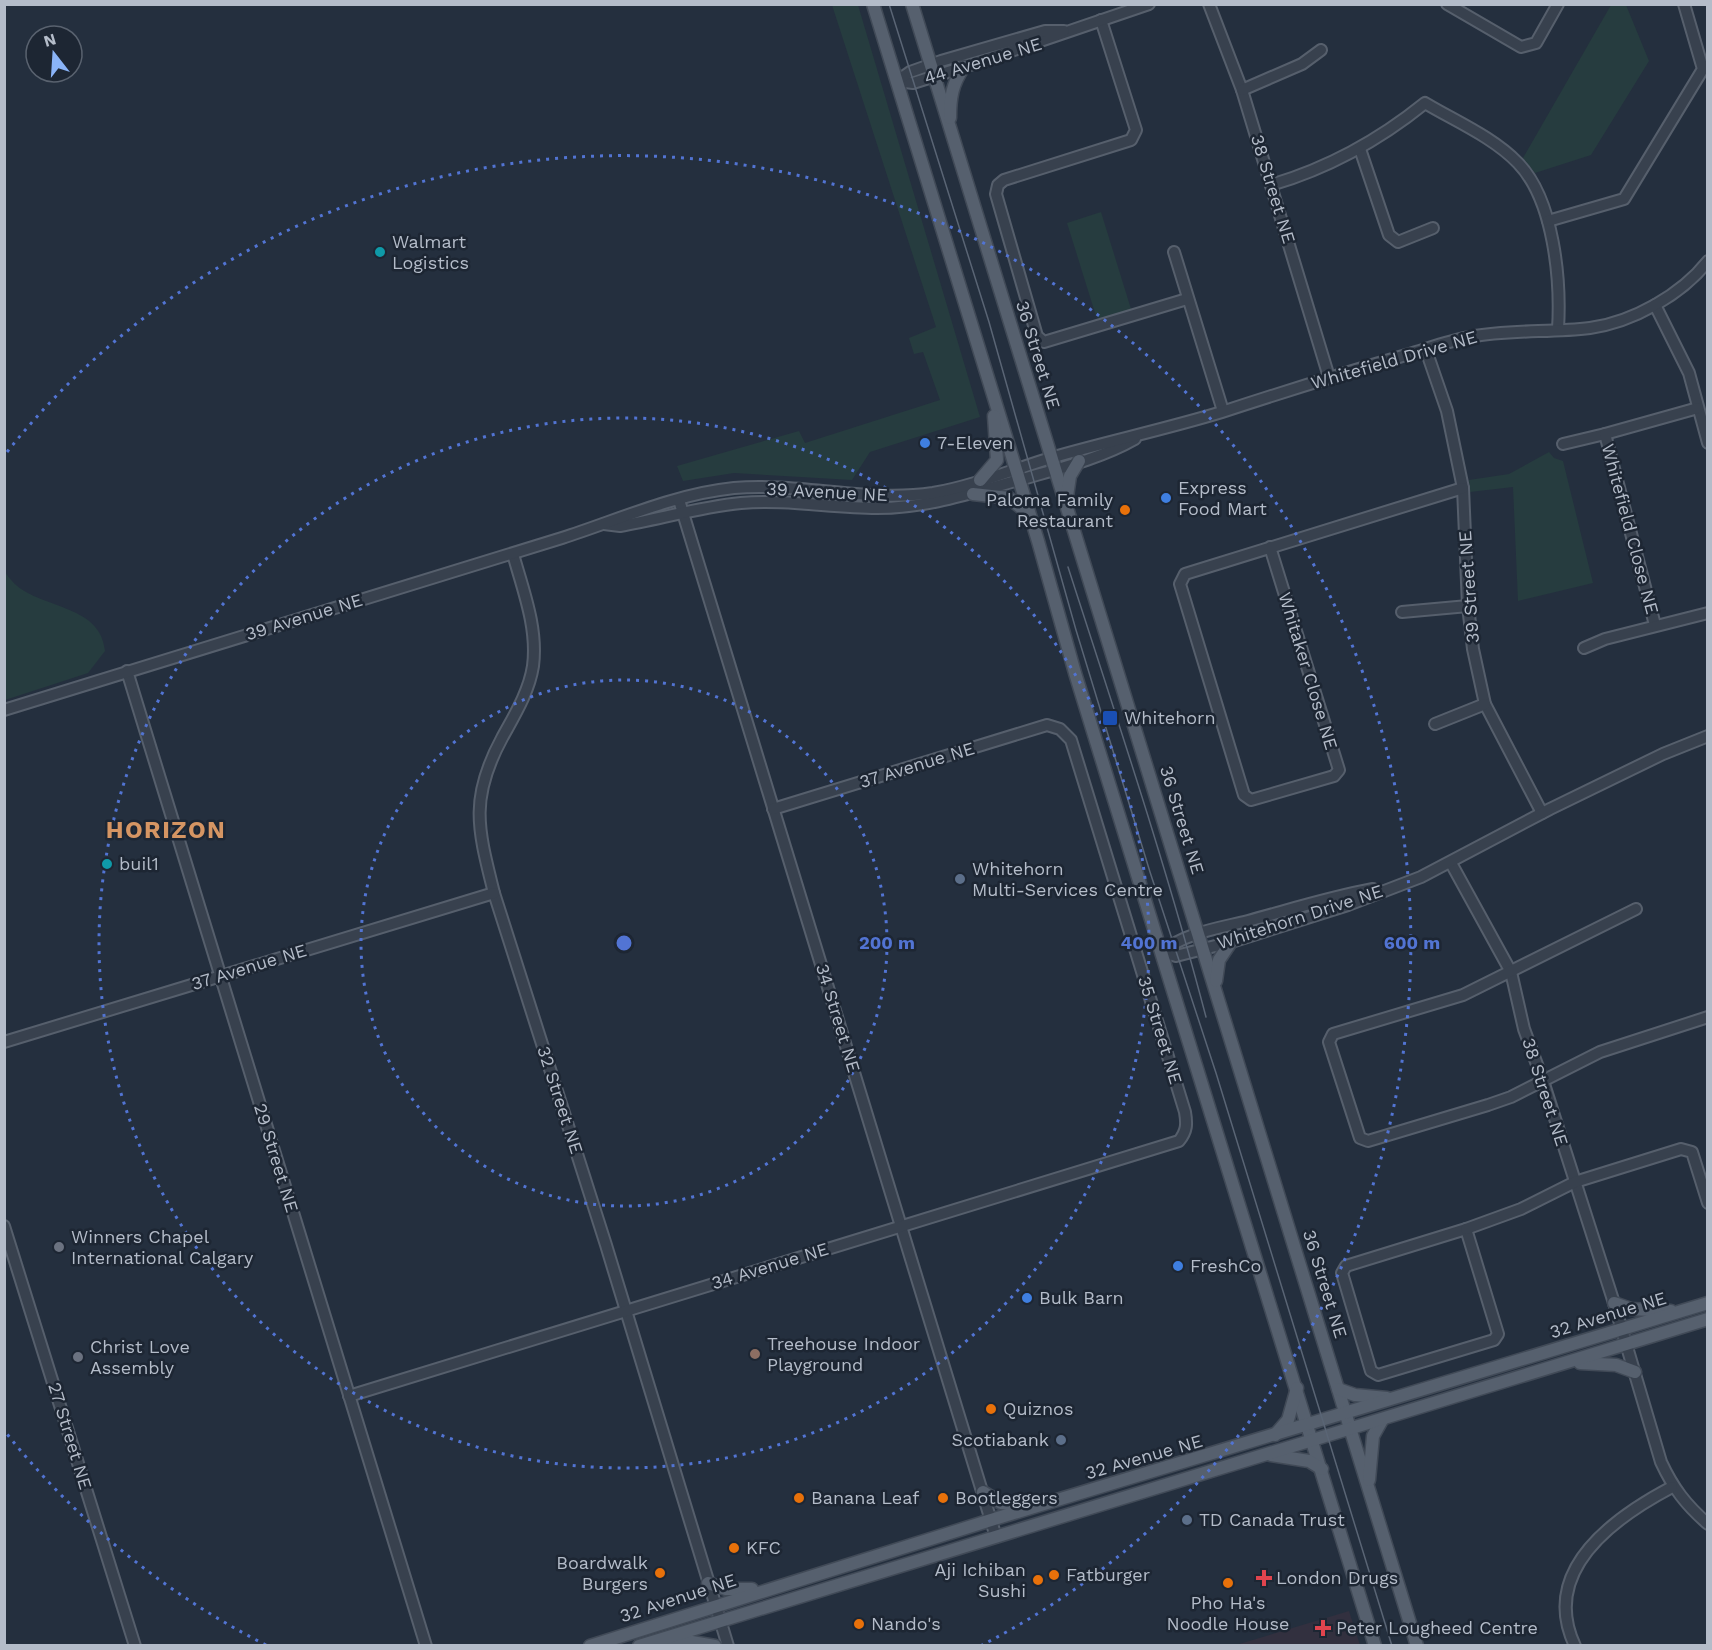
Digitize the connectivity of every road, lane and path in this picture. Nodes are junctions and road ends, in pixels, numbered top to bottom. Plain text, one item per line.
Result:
1 (873, 4) edge
2 (912, 4) edge
3 (1149, 4) edge
4 (1209, 4) edge
5 (1447, 4) edge
6 (1558, 4) edge
7 (1684, 4) edge
8 (1101, 20) junction
9 (1065, 31) junction
10 (1321, 50) dead end
11 (964, 68) junction
12 (931, 71) junction
13 (897, 81) junction
14 (1242, 90) junction
15 (950, 131) junction
16 (1360, 149) junction
17 (1272, 185) junction
18 (1548, 221) junction
19 (1433, 228) dead end
20 (1174, 252) dead end
21 (1707, 261) edge
22 (1187, 299) junction
23 (1655, 305) junction
24 (1558, 329) junction
25 (1426, 350) junction
26 (1329, 377) junction
27 (994, 400) junction
28 (1698, 408) junction
29 (1223, 411) junction
30 (1605, 434) junction
31 (1140, 436) junction
32 (1707, 443) edge
33 (1563, 444) dead end
34 (1079, 461) junction
35 (1052, 464) junction
36 (1017, 474) junction
37 (980, 480) junction
38 (1463, 488) junction
39 (973, 494) junction
40 (679, 500) junction
41 (1065, 507) junction
42 (683, 514) junction
43 (1030, 515) junction
44 (604, 524) junction
45 (1270, 547) junction
46 (513, 554) junction
47 (1468, 606) junction
48 (1402, 612) dead end
49 (1707, 613) edge
50 (1655, 625) junction
51 (1584, 648) dead end
52 (127, 671) junction
53 (1485, 704) junction
54 (4, 710) edge
55 (1435, 724) dead end
56 (1060, 729) joint
57 (1707, 736) edge
58 (773, 809) junction
59 (1542, 813) junction
60 (1451, 863) junction
61 (1394, 885) junction
62 (494, 893) junction
63 (1636, 909) dead end
64 (1199, 935) junction
65 (1231, 942) junction
66 (1204, 949) junction
67 (1162, 952) junction
68 (1511, 972) junction
69 (220, 976) junction
70 (1215, 985) junction
71 (1707, 1017) edge
72 (4, 1042) edge
73 (1544, 1081) junction
74 (1186, 1130) joint
75 (1575, 1182) junction
76 (1707, 1203) edge
77 (4, 1226) edge
78 (900, 1227) junction
79 (1466, 1229) junction
80 (1614, 1303) junction
81 (1707, 1303) edge
82 (625, 1312) junction
83 (1681, 1312) junction
84 (1707, 1319) edge
85 (1622, 1329) junction
86 (1626, 1344) junction
87 (1566, 1362) junction
88 (1635, 1372) junction
89 (1297, 1388) junction
90 (1338, 1389) junction
91 (349, 1396) junction
92 (1399, 1398) junction
93 (1346, 1414) junction
94 (1382, 1420) junction
95 (1309, 1426) junction
96 (1351, 1429) junction
97 (1274, 1436) junction
98 (1313, 1440) junction
99 (1267, 1455) junction
100 (1322, 1468) junction
101 (1368, 1487) junction
102 (1672, 1487) junction
103 (983, 1492) junction
104 (1040, 1506) junction
105 (991, 1520) junction
106 (1707, 1524) edge
107 (996, 1537) junction
108 (708, 1582) junction
109 (768, 1588) junction
110 (716, 1605) junction
111 (721, 1619) junction
112 (644, 1644) edge
113 (135, 1646) edge
114 (426, 1646) edge
115 (590, 1646) edge
116 (715, 1646) edge
117 (728, 1646) edge
118 (1376, 1646) edge
119 (1417, 1646) edge
120 (1575, 1646) edge

1 - 13 main road
2 - 12 main road, 36 Street NE
3 - 8 street, 44 Avenue NE
4 - 14 street, 38 Street NE
5 - 6 street
7 - 18 street
8 - 9 street, 44 Avenue NE
8 - 22 street
9 - 11 street, 44 Avenue NE
9 - 12 street, 44 Avenue NE
10 - 14 street
11 - 12 street, 44 Avenue NE
11 - 15 main road
12 - 13 street, 44 Avenue NE
12 - 15 main road, 36 Street NE
13 - 27 main road
14 - 17 street, 38 Street NE
15 - 35 main road, 36 Street NE
16 - 17 street
16 - 18 street
16 - 19 street
17 - 26 street, 38 Street NE
18 - 24 street
20 - 22 street
21 - 23 street, Whitefield Drive NE
22 - 29 street
23 - 24 street, Whitefield Drive NE
23 - 28 street
24 - 25 street, Whitefield Drive NE
25 - 26 street, Whitefield Drive NE
25 - 38 street, 39 Street NE
26 - 29 street, Whitefield Drive NE
27 - 36 main road
27 - 37 main road
28 - 30 street, Whitefield Close NE
28 - 32 street
29 - 31 street, Whitefield Drive NE
30 - 33 street, Whitefield Close NE
30 - 50 street, Whitefield Close NE
31 - 34 street, Whitefield Drive NE
31 - 35 street, Whitefield Drive NE
34 - 35 street, Whitefield Drive NE
34 - 41 main road
35 - 36 street, 39 Avenue NE
35 - 41 main road, 36 Street NE
36 - 37 street, 39 Avenue NE
36 - 39 street, 39 Avenue NE
36 - 43 main road
37 - 40 street, 39 Avenue NE
38 - 45 street, Whitaker Close NE
38 - 47 street, 39 Street NE
39 - 42 street, 39 Avenue NE
39 - 43 main road
40 - 42 street, 34 Street NE
40 - 44 street, 39 Avenue NE
41 - 64 main road, 36 Street NE
42 - 44 street, 39 Avenue NE
42 - 58 street, 34 Street NE
43 - 67 main road
44 - 46 street, 39 Avenue NE
45 - 45 street, Whitaker Close NE
46 - 52 street, 39 Avenue NE
46 - 62 street, 32 Street NE
47 - 48 street
47 - 53 street, 39 Street NE
49 - 50 street, Whitefield Close NE
50 - 51 street, Whitefield Close NE
52 - 54 street, 39 Avenue NE
52 - 69 street, 29 Street NE
53 - 55 street
53 - 59 street, 39 Street NE
56 - 58 street, 37 Avenue NE
56 - 74 street, 35 Street NE
57 - 59 street, Whitehorn Drive NE
58 - 78 street, 34 Street NE
59 - 60 street, Whitehorn Drive NE
60 - 61 street, Whitehorn Drive NE
60 - 68 street, 38 Street NE
61 - 64 street, Whitehorn Drive NE
61 - 65 street, Whitehorn Drive NE
62 - 69 street, 37 Avenue NE
62 - 82 street, 32 Street NE
63 - 68 street
64 - 66 main road, 36 Street NE
64 - 67 street, Whitehorn Drive NE
65 - 66 street, Whitehorn Drive NE
65 - 70 main road
66 - 67 street, Whitehorn Drive NE
66 - 70 main road, 36 Street NE
67 - 89 main road
68 - 73 street, 38 Street NE
68 - 73 street
69 - 72 street, 37 Avenue NE
69 - 91 street, 29 Street NE
70 - 90 main road, 36 Street NE
71 - 73 street
73 - 75 street, 38 Street NE
74 - 78 street, 34 Avenue NE
75 - 76 street
75 - 79 street
75 - 80 street, 38 Street NE
77 - 113 street, 27 Street NE
78 - 82 street, 34 Avenue NE
78 - 103 street, 34 Street NE
79 - 79 street
80 - 83 main road
80 - 85 street, 38 Street NE
81 - 83 main road, 32 Avenue NE
82 - 91 street, 34 Avenue NE
82 - 108 street, 32 Street NE
83 - 85 main road, 32 Avenue NE
84 - 86 main road, 32 Avenue NE
85 - 86 street, 38 Street NE
85 - 92 main road, 32 Avenue NE
86 - 87 main road, 32 Avenue NE
86 - 88 street, 38 Street NE
87 - 88 main road
87 - 94 main road, 32 Avenue NE
88 - 102 street, 38 Street NE
89 - 95 main road
89 - 97 main road
90 - 92 main road
90 - 93 main road, 36 Street NE
91 - 114 street, 29 Street NE
92 - 93 main road, 32 Avenue NE
93 - 95 main road, 32 Avenue NE
93 - 96 main road, 36 Street NE
94 - 96 main road, 32 Avenue NE
94 - 101 main road
95 - 97 main road, 32 Avenue NE
95 - 98 main road
96 - 98 main road, 32 Avenue NE
96 - 101 main road, 36 Street NE
97 - 104 main road, 32 Avenue NE
98 - 99 main road, 32 Avenue NE
98 - 100 main road
99 - 100 main road
99 - 107 main road, 32 Avenue NE
100 - 118 main road
101 - 119 main road, 36 Street NE
102 - 106 street, 38 Street NE
102 - 120 street
103 - 104 main road
103 - 105 street, 34 Street NE
104 - 105 main road, 32 Avenue NE
105 - 107 street, 34 Street NE
105 - 109 main road, 32 Avenue NE
107 - 111 main road, 32 Avenue NE
108 - 109 main road
108 - 110 street, 32 Street NE
109 - 110 main road, 32 Avenue NE
110 - 111 street, 32 Street NE
110 - 115 main road, 32 Avenue NE
111 - 112 main road, 32 Avenue NE
111 - 117 street, 32 Street NE
112 - 116 main road

